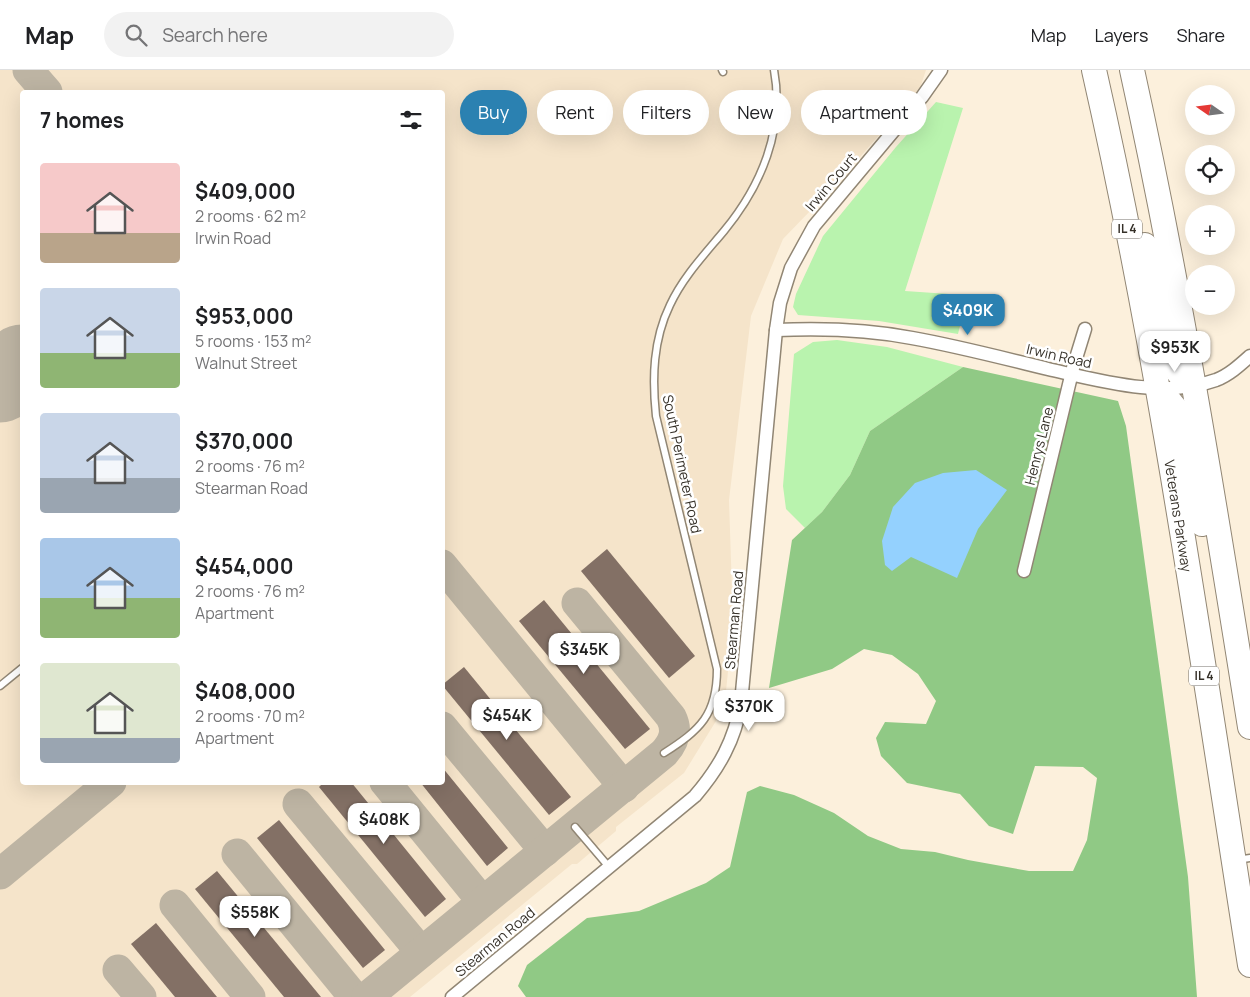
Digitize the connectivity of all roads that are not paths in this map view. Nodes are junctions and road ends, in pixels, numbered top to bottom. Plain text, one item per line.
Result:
1 (774, 70) edge
2 (941, 70) edge
3 (1094, 70) edge
4 (1132, 70) edge
5 (1142, 70) edge
6 (1102, 108) junction
7 (1152, 162) junction
8 (1086, 329) dead end
9 (776, 330) junction
10 (1250, 356) edge
11 (1071, 374) junction
12 (1195, 384) junction
13 (1158, 388) junction
14 (1024, 571) dead end
15 (20, 670) edge
16 (0, 686) edge
17 (1245, 694) junction
18 (1250, 727) edge
19 (664, 753) dead end
20 (574, 827) dead end
21 (1242, 860) edge
22 (609, 867) junction
23 (1250, 965) edge
24 (452, 997) edge

1 - 19 lane, South Perimeter Road
2 - 9 street, Irwin Court
3 - 6 highway, Veterans Parkway / IL 4
4 - 7 highway
5 - 7 highway
6 - 12 highway
6 - 13 highway, Veterans Parkway / IL 4
7 - 12 highway
8 - 11 street, Henrys Lane
9 - 11 street, Irwin Road
9 - 22 street, Stearman Road
10 - 12 street, Irwin Road
11 - 13 street, Irwin Road
11 - 14 street, Henrys Lane
12 - 13 street, Irwin Road
12 - 17 highway
13 - 17 highway
13 - 21 highway, Veterans Parkway / IL 4
15 - 16 lane
17 - 18 highway
20 - 22 lane
21 - 23 highway, Veterans Parkway / IL 4
22 - 24 street, Stearman Road

